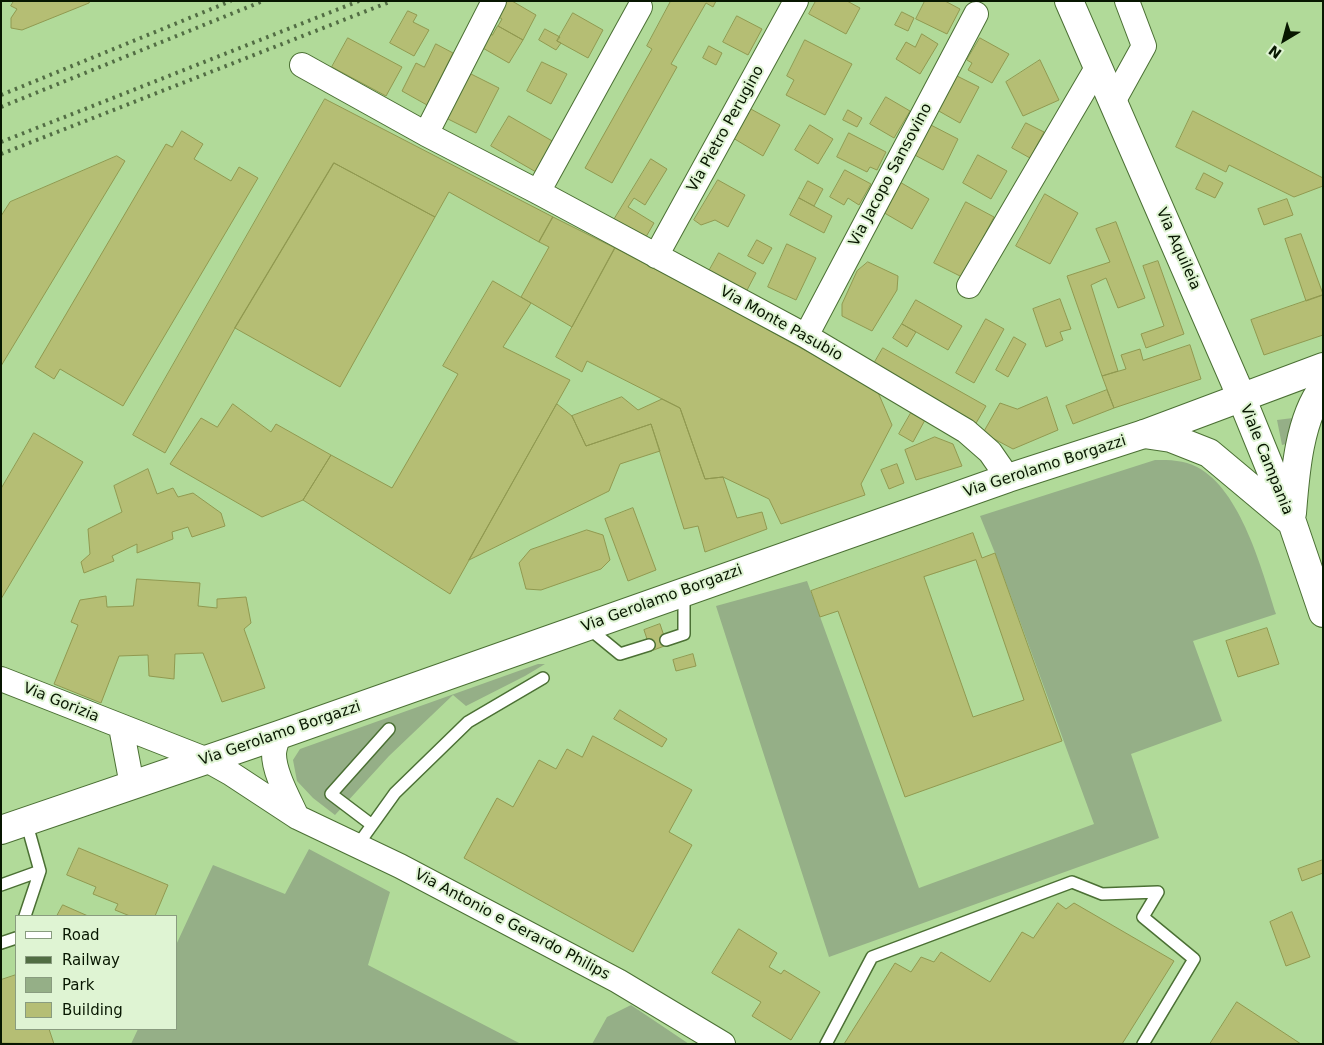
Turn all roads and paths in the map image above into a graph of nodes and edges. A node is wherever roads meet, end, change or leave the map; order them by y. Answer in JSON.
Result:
{"nodes":[{"id":1,"x":494,"y":1,"type":"edge"},
{"id":2,"x":796,"y":1,"type":"edge"},
{"id":3,"x":1069,"y":1,"type":"edge"},
{"id":4,"x":1127,"y":1,"type":"edge"},
{"id":5,"x":640,"y":7,"type":"dead end"},
{"id":6,"x":976,"y":14,"type":"dead end"},
{"id":7,"x":302,"y":65,"type":"dead end"},
{"id":8,"x":1098,"y":66,"type":"junction"},
{"id":9,"x":1113,"y":102,"type":"junction"},
{"id":10,"x":426,"y":134,"type":"junction"},
{"id":11,"x":538,"y":192,"type":"junction"},
{"id":12,"x":656,"y":256,"type":"junction"},
{"id":13,"x":969,"y":286,"type":"dead end"},
{"id":14,"x":806,"y":336,"type":"junction"},
{"id":15,"x":1323,"y":367,"type":"edge"},
{"id":16,"x":1323,"y":388,"type":"edge"},
{"id":17,"x":1241,"y":397,"type":"junction"},
{"id":18,"x":1144,"y":434,"type":"junction"},
{"id":19,"x":1008,"y":478,"type":"junction"},
{"id":20,"x":1292,"y":522,"type":"junction"},
{"id":21,"x":684,"y":591,"type":"junction"},
{"id":22,"x":1323,"y":613,"type":"edge"},
{"id":23,"x":586,"y":626,"type":"junction"},
{"id":24,"x":666,"y":640,"type":"dead end"},
{"id":25,"x":649,"y":645,"type":"dead end"},
{"id":26,"x":543,"y":678,"type":"dead end"},
{"id":27,"x":1,"y":679,"type":"edge"},
{"id":28,"x":121,"y":727,"type":"junction"},
{"id":29,"x":389,"y":729,"type":"dead end"},
{"id":30,"x":279,"y":735,"type":"junction"},
{"id":31,"x":205,"y":759,"type":"junction"},
{"id":32,"x":132,"y":785,"type":"junction"},
{"id":33,"x":296,"y":816,"type":"junction"},
{"id":34,"x":14,"y":825,"type":"edge"},
{"id":35,"x":372,"y":825,"type":"junction"},
{"id":36,"x":357,"y":846,"type":"junction"},
{"id":37,"x":40,"y":871,"type":"junction"},
{"id":38,"x":1,"y":885,"type":"edge"},
{"id":39,"x":25,"y":915,"type":"edge"},
{"id":40,"x":15,"y":938,"type":"edge"},
{"id":41,"x":1,"y":943,"type":"edge"},
{"id":42,"x":723,"y":1044,"type":"edge"},
{"id":43,"x":826,"y":1044,"type":"edge"},
{"id":44,"x":1143,"y":1044,"type":"edge"}],
"edges":[{"from":1,"to":10,"type":"street"},
{"from":2,"to":12,"type":"street","name":"Via Pietro Perugino"},
{"from":3,"to":8,"type":"main road","name":"Via Aquileia"},
{"from":4,"to":9,"type":"street"},
{"from":5,"to":11,"type":"street"},
{"from":6,"to":14,"type":"street","name":"Via Jacopo Sansovino"},
{"from":7,"to":10,"type":"street","name":"Via Monte Pasubio"},
{"from":8,"to":9,"type":"main road","name":"Via Aquileia"},
{"from":8,"to":13,"type":"street"},
{"from":9,"to":17,"type":"main road","name":"Via Aquileia"},
{"from":10,"to":11,"type":"street","name":"Via Monte Pasubio"},
{"from":11,"to":12,"type":"street","name":"Via Monte Pasubio"},
{"from":12,"to":14,"type":"street","name":"Via Monte Pasubio"},
{"from":14,"to":19,"type":"street","name":"Via Monte Pasubio"},
{"from":15,"to":17,"type":"main road","name":"Via Gerolamo Borgazzi"},
{"from":16,"to":20,"type":"main road","name":"Viale Campania"},
{"from":17,"to":18,"type":"main road","name":"Via Gerolamo Borgazzi"},
{"from":17,"to":20,"type":"main road","name":"Viale Campania"},
{"from":18,"to":19,"type":"main road","name":"Via Gerolamo Borgazzi"},
{"from":18,"to":20,"type":"main road","name":"Viale Campania"},
{"from":19,"to":21,"type":"main road","name":"Via Gerolamo Borgazzi"},
{"from":20,"to":22,"type":"main road","name":"Viale Campania"},
{"from":21,"to":23,"type":"main road","name":"Via Gerolamo Borgazzi"},
{"from":21,"to":24,"type":"lane"},
{"from":23,"to":25,"type":"lane"},
{"from":23,"to":30,"type":"main road","name":"Via Gerolamo Borgazzi"},
{"from":26,"to":35,"type":"lane"},
{"from":27,"to":28,"type":"street","name":"Via Gorizia"},
{"from":28,"to":31,"type":"street","name":"Via Gorizia"},
{"from":28,"to":32,"type":"street"},
{"from":29,"to":35,"type":"lane"},
{"from":30,"to":31,"type":"main road","name":"Via Gerolamo Borgazzi"},
{"from":30,"to":33,"type":"street"},
{"from":31,"to":32,"type":"main road","name":"Via Gerolamo Borgazzi"},
{"from":31,"to":33,"type":"street","name":"Via Antonio e Gerardo Philips"},
{"from":32,"to":34,"type":"main road","name":"Via Gerolamo Borgazzi"},
{"from":33,"to":36,"type":"street","name":"Via Antonio e Gerardo Philips"},
{"from":34,"to":37,"type":"lane"},
{"from":35,"to":36,"type":"lane"},
{"from":36,"to":42,"type":"street","name":"Via Antonio e Gerardo Philips"},
{"from":37,"to":38,"type":"lane"},
{"from":37,"to":39,"type":"lane"},
{"from":40,"to":41,"type":"lane"},
{"from":43,"to":44,"type":"lane"}]}
